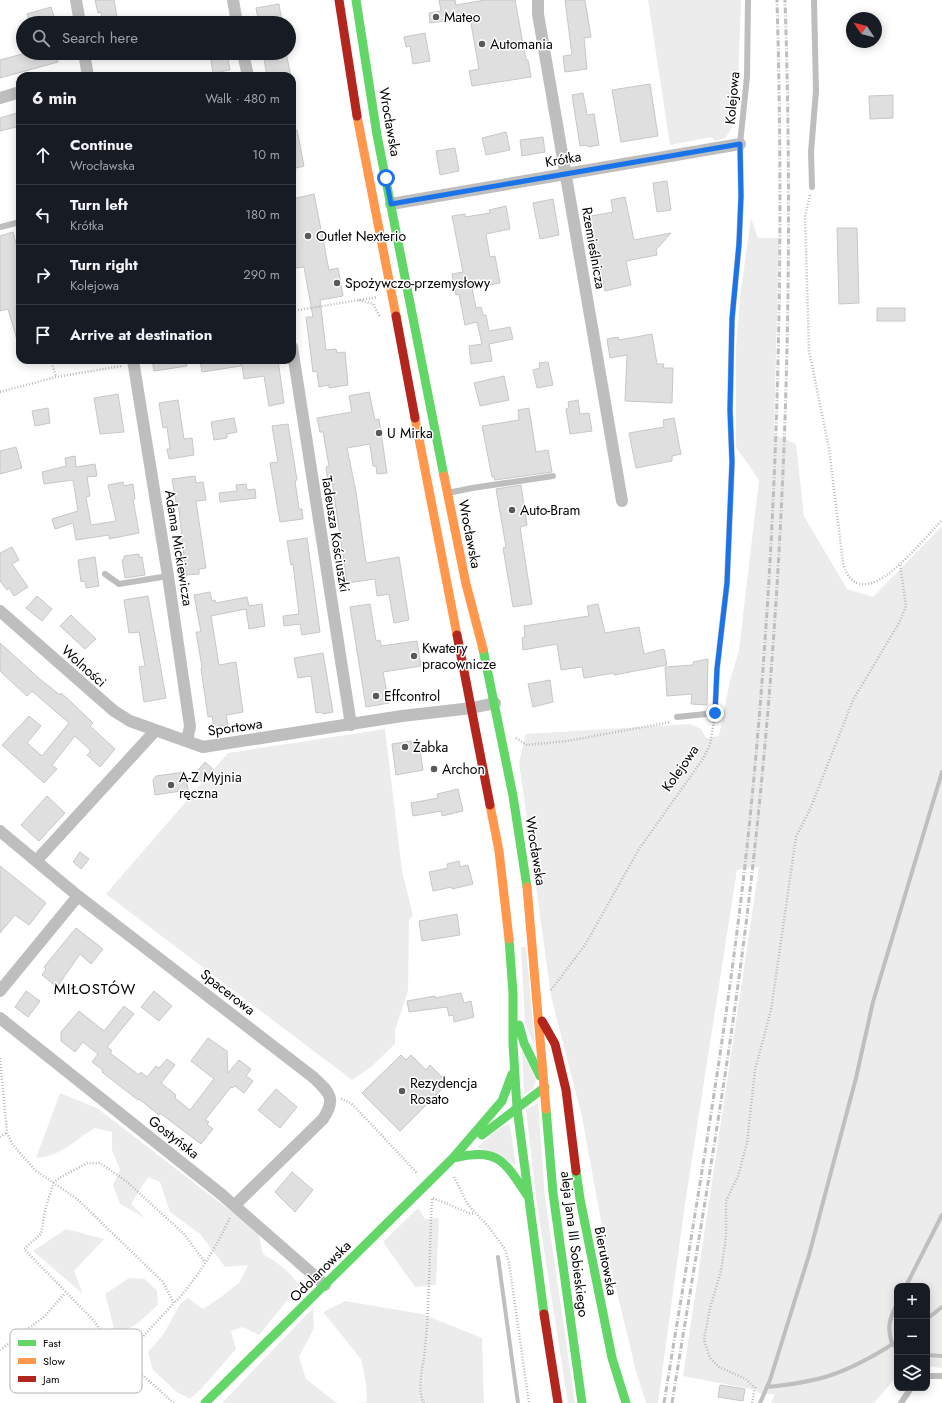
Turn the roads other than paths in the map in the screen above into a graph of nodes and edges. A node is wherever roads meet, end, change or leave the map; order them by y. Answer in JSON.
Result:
{"nodes":[{"id":1,"x":76,"y":0,"type":"edge"},
{"id":2,"x":233,"y":0,"type":"edge"},
{"id":3,"x":339,"y":0,"type":"edge"},
{"id":4,"x":356,"y":0,"type":"edge"},
{"id":5,"x":538,"y":0,"type":"edge"},
{"id":6,"x":748,"y":0,"type":"edge"},
{"id":7,"x":814,"y":0,"type":"edge"},
{"id":8,"x":79,"y":16,"type":"edge"},
{"id":9,"x":236,"y":16,"type":"edge"},
{"id":10,"x":84,"y":60,"type":"edge"},
{"id":11,"x":245,"y":60,"type":"edge"},
{"id":12,"x":84,"y":72,"type":"edge"},
{"id":13,"x":247,"y":72,"type":"edge"},
{"id":14,"x":16,"y":93,"type":"edge"},
{"id":15,"x":0,"y":98,"type":"edge"},
{"id":16,"x":740,"y":144,"type":"junction"},
{"id":17,"x":566,"y":174,"type":"junction"},
{"id":18,"x":812,"y":187,"type":"road end"},
{"id":19,"x":391,"y":204,"type":"junction"},
{"id":20,"x":16,"y":223,"type":"edge"},
{"id":21,"x":0,"y":227,"type":"edge"},
{"id":22,"x":133,"y":364,"type":"edge"},
{"id":23,"x":295,"y":364,"type":"edge"},
{"id":24,"x":553,"y":476,"type":"dead end"},
{"id":25,"x":448,"y":494,"type":"junction"},
{"id":26,"x":622,"y":501,"type":"dead end"},
{"id":27,"x":105,"y":574,"type":"dead end"},
{"id":28,"x":168,"y":576,"type":"junction"},
{"id":29,"x":0,"y":611,"type":"edge"},
{"id":30,"x":495,"y":703,"type":"junction"},
{"id":31,"x":472,"y":708,"type":"junction"},
{"id":32,"x":677,"y":717,"type":"road end"},
{"id":33,"x":351,"y":725,"type":"junction"},
{"id":34,"x":156,"y":731,"type":"junction"},
{"id":35,"x":187,"y":741,"type":"junction"},
{"id":36,"x":0,"y":832,"type":"edge"},
{"id":37,"x":36,"y":861,"type":"junction"},
{"id":38,"x":78,"y":896,"type":"junction"},
{"id":39,"x":0,"y":991,"type":"edge"},
{"id":40,"x":514,"y":1007,"type":"junction"},
{"id":41,"x":540,"y":1017,"type":"junction"},
{"id":42,"x":0,"y":1018,"type":"edge"},
{"id":43,"x":515,"y":1066,"type":"junction"},
{"id":44,"x":542,"y":1075,"type":"junction"},
{"id":45,"x":545,"y":1087,"type":"junction"},
{"id":46,"x":517,"y":1108,"type":"junction"},
{"id":47,"x":570,"y":1122,"type":"junction"},
{"id":48,"x":453,"y":1158,"type":"junction"},
{"id":49,"x":528,"y":1197,"type":"junction"},
{"id":50,"x":235,"y":1205,"type":"junction"},
{"id":51,"x":325,"y":1285,"type":"junction"},
{"id":52,"x":930,"y":1376,"type":"edge"},
{"id":53,"x":942,"y":1376,"type":"edge"},
{"id":54,"x":909,"y":1391,"type":"edge"},
{"id":55,"x":205,"y":1403,"type":"edge"},
{"id":56,"x":558,"y":1403,"type":"edge"},
{"id":57,"x":582,"y":1403,"type":"edge"},
{"id":58,"x":626,"y":1403,"type":"edge"},
{"id":59,"x":901,"y":1403,"type":"edge"}],
"edges":[{"from":1,"to":8,"type":"street"},
{"from":2,"to":9,"type":"street"},
{"from":3,"to":31,"type":"main road"},
{"from":4,"to":19,"type":"main road","name":"Wrocławska"},
{"from":5,"to":17,"type":"street","name":"Rzemieślnicza"},
{"from":6,"to":16,"type":"lane","name":"Kolejowa"},
{"from":7,"to":18,"type":"lane"},
{"from":10,"to":12,"type":"street"},
{"from":11,"to":13,"type":"street"},
{"from":14,"to":15,"type":"street"},
{"from":16,"to":17,"type":"street","name":"Krótka"},
{"from":16,"to":32,"type":"lane","name":"Kolejowa"},
{"from":17,"to":19,"type":"street","name":"Krótka"},
{"from":17,"to":26,"type":"street","name":"Rzemieślnicza"},
{"from":19,"to":25,"type":"main road","name":"Wrocławska"},
{"from":20,"to":21,"type":"lane"},
{"from":22,"to":28,"type":"street","name":"Adama Mickiewicza"},
{"from":23,"to":33,"type":"street","name":"Tadeusza Kościuszki"},
{"from":24,"to":25,"type":"lane"},
{"from":25,"to":30,"type":"main road","name":"Wrocławska"},
{"from":27,"to":28,"type":"lane"},
{"from":28,"to":35,"type":"street","name":"Adama Mickiewicza"},
{"from":29,"to":34,"type":"street","name":"Wolności"},
{"from":30,"to":31,"type":"street","name":"Sportowa"},
{"from":30,"to":41,"type":"main road","name":"Wrocławska"},
{"from":31,"to":33,"type":"street","name":"Sportowa"},
{"from":31,"to":40,"type":"main road"},
{"from":33,"to":35,"type":"street","name":"Sportowa"},
{"from":34,"to":35,"type":"street","name":"Sportowa"},
{"from":34,"to":37,"type":"street"},
{"from":36,"to":37,"type":"street","name":"Spacerowa"},
{"from":37,"to":38,"type":"street","name":"Spacerowa"},
{"from":38,"to":39,"type":"street"},
{"from":38,"to":50,"type":"street","name":"Spacerowa"},
{"from":40,"to":43,"type":"main road"},
{"from":40,"to":44,"type":"main road"},
{"from":41,"to":44,"type":"main road","name":"Wrocławska"},
{"from":41,"to":47,"type":"main road","name":"Bierutowska"},
{"from":42,"to":50,"type":"street","name":"Gostyńska"},
{"from":43,"to":46,"type":"main road"},
{"from":43,"to":48,"type":"main road","name":"Odolanowska"},
{"from":44,"to":45,"type":"main road","name":"aleja Jana III Sobieskiego"},
{"from":45,"to":46,"type":"main road","name":"Odolanowska"},
{"from":45,"to":47,"type":"main road","name":"Bierutowska"},
{"from":45,"to":57,"type":"main road","name":"aleja Jana III Sobieskiego"},
{"from":46,"to":48,"type":"main road","name":"Odolanowska"},
{"from":46,"to":49,"type":"main road"},
{"from":47,"to":58,"type":"main road","name":"Bierutowska"},
{"from":48,"to":49,"type":"main road"},
{"from":48,"to":51,"type":"main road","name":"Odolanowska"},
{"from":49,"to":56,"type":"main road"},
{"from":50,"to":51,"type":"street","name":"Gostyńska"},
{"from":51,"to":55,"type":"main road","name":"Odolanowska"},
{"from":52,"to":53,"type":"lane"},
{"from":54,"to":59,"type":"lane"}]}
